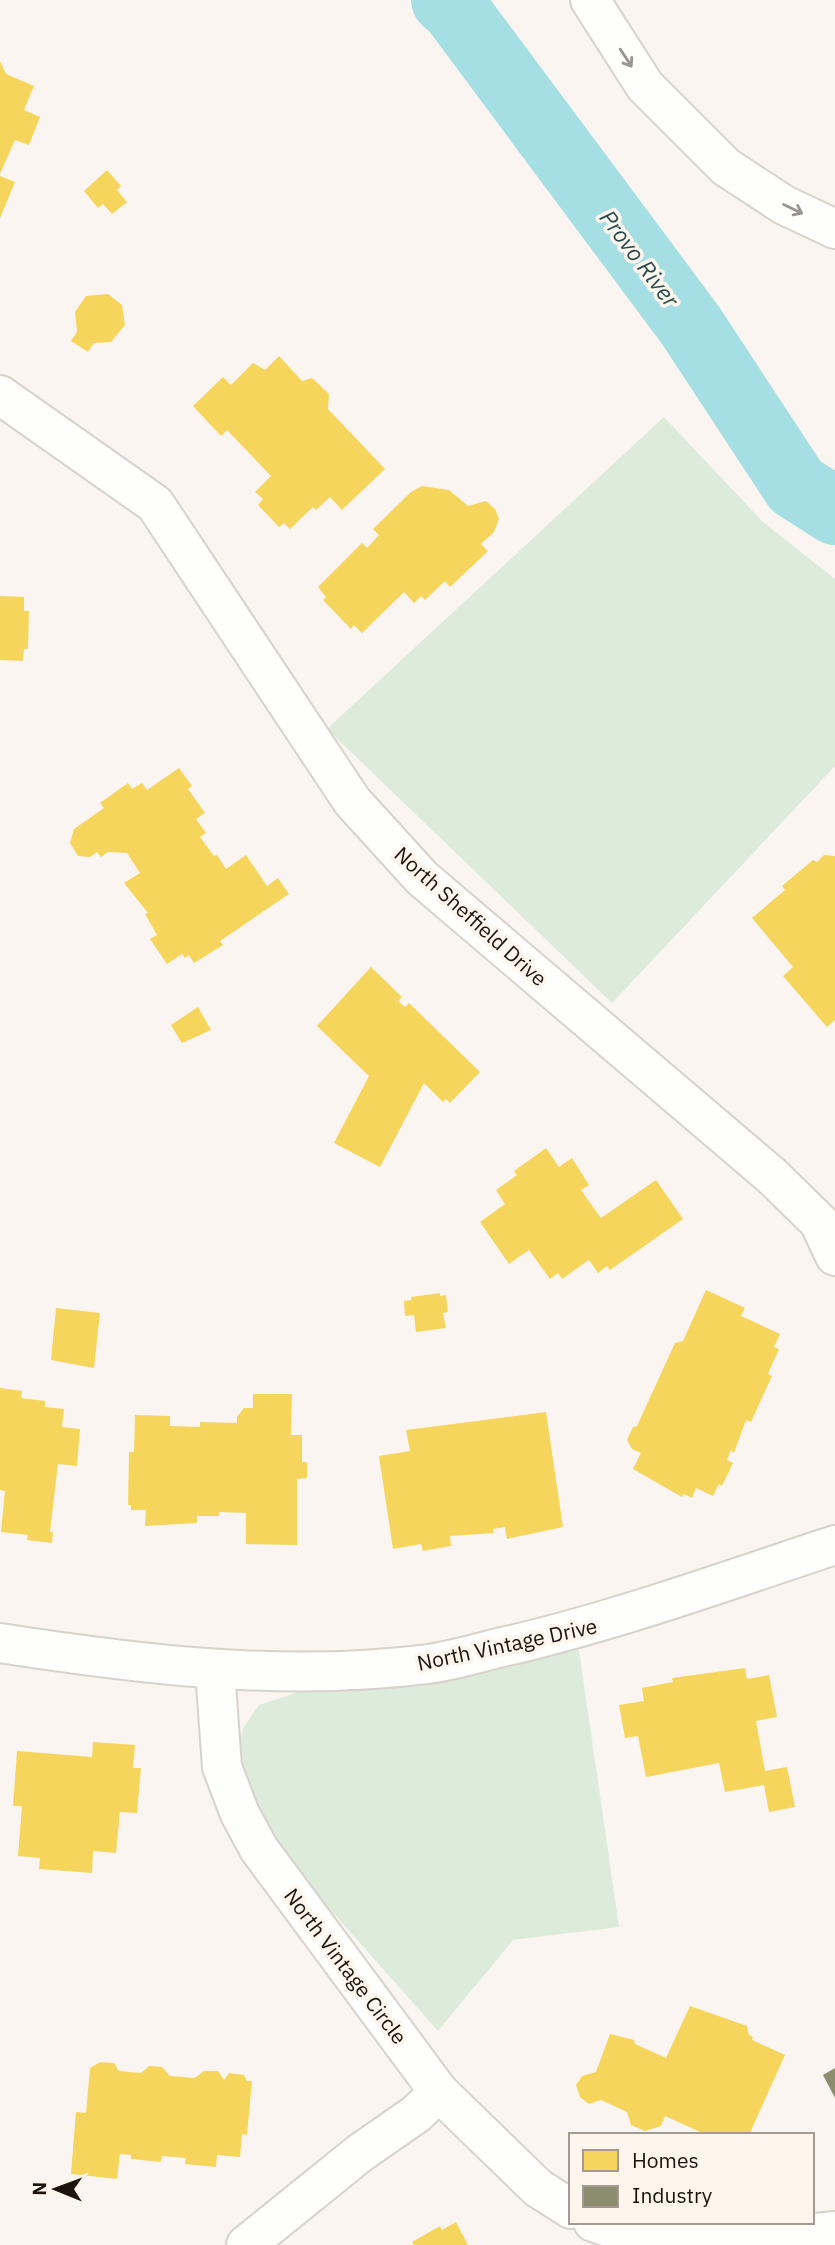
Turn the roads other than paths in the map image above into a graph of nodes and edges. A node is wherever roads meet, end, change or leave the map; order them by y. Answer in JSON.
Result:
{"nodes":[{"id":1,"x":590,"y":0,"type":"edge"},
{"id":2,"x":835,"y":229,"type":"edge"},
{"id":3,"x":0,"y":395,"type":"edge"},
{"id":4,"x":835,"y":1256,"type":"edge"},
{"id":5,"x":835,"y":1545,"type":"edge"},
{"id":6,"x":0,"y":1643,"type":"edge"},
{"id":7,"x":215,"y":1670,"type":"junction"},
{"id":8,"x":439,"y":2092,"type":"junction"},
{"id":9,"x":569,"y":2208,"type":"edge"},
{"id":10,"x":599,"y":2224,"type":"edge"},
{"id":11,"x":835,"y":2231,"type":"edge"},
{"id":12,"x":246,"y":2245,"type":"edge"}],
"edges":[{"from":1,"to":2,"type":"street","one_way":true},
{"from":3,"to":4,"type":"street","name":"North Sheffield Drive"},
{"from":5,"to":7,"type":"street","name":"North Vintage Drive"},
{"from":6,"to":7,"type":"street","name":"North Vintage Drive"},
{"from":7,"to":8,"type":"street","name":"North Vintage Circle"},
{"from":8,"to":9,"type":"street","name":"North Vintage Circle"},
{"from":8,"to":12,"type":"street"},
{"from":10,"to":11,"type":"street"}]}
